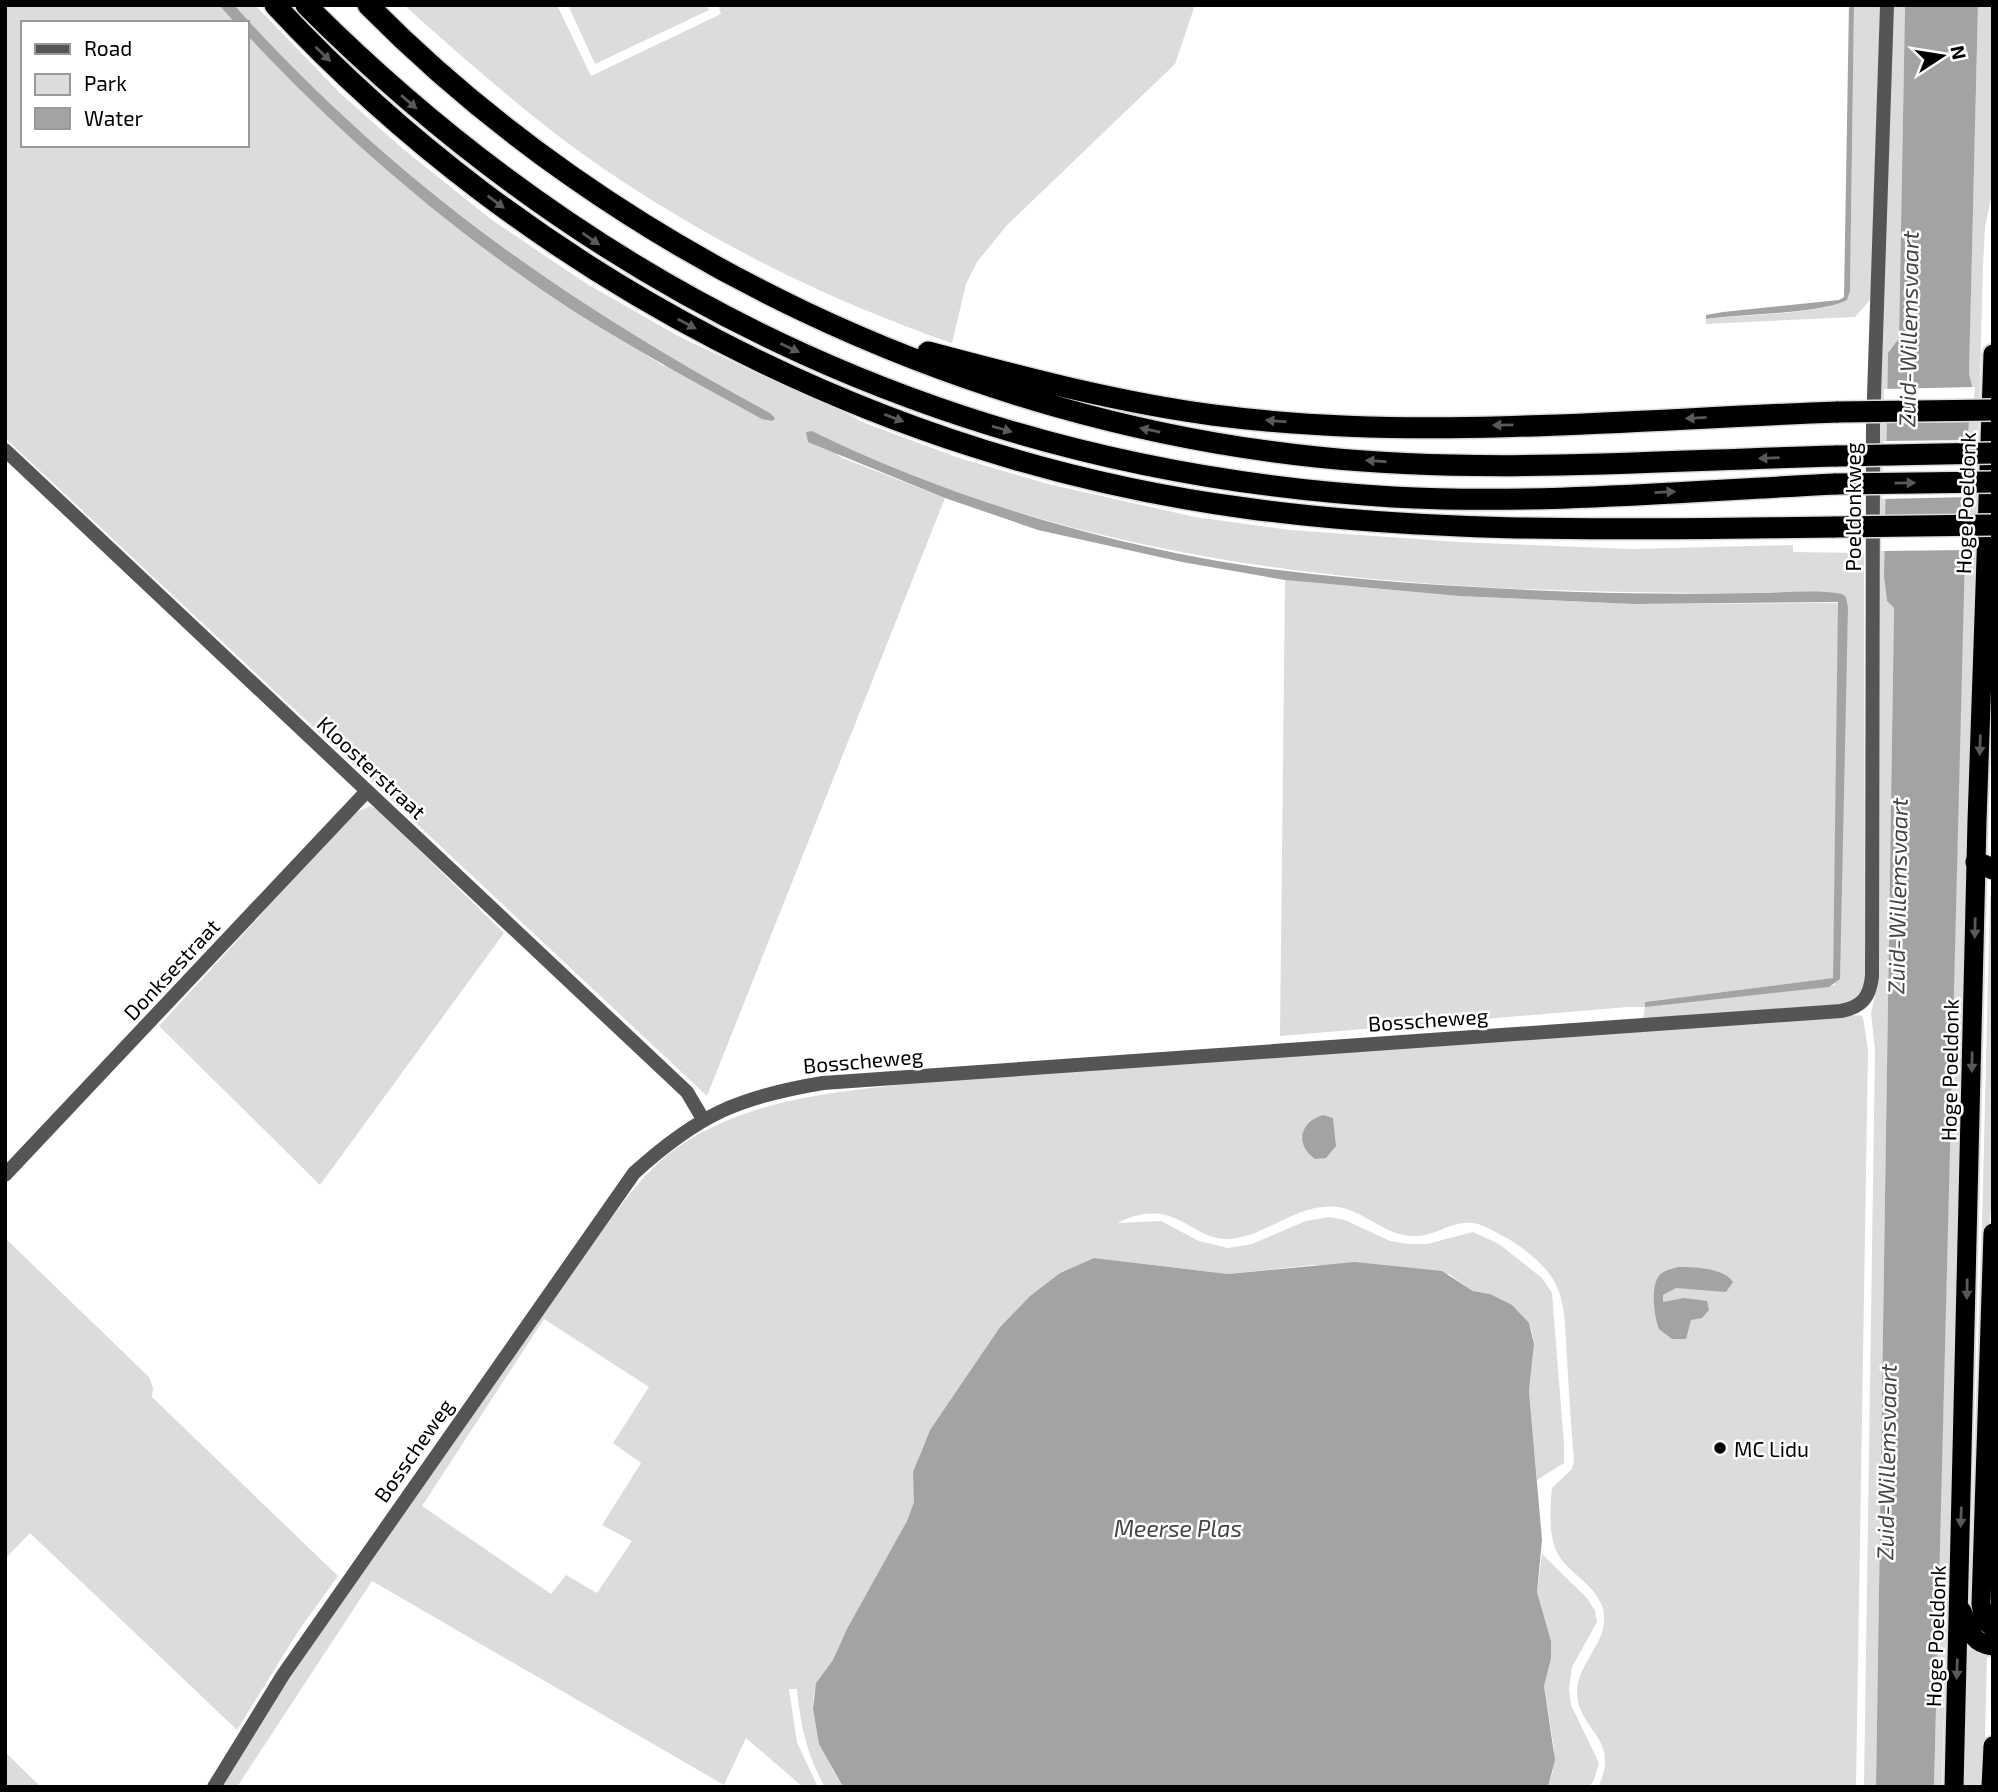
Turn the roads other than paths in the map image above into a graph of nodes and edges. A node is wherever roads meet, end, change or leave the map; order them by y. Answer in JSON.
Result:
{"nodes":[{"id":1,"x":275,"y":5,"type":"edge"},
{"id":2,"x":306,"y":5,"type":"edge"},
{"id":3,"x":368,"y":5,"type":"edge"},
{"id":4,"x":1887,"y":5,"type":"edge"},
{"id":5,"x":855,"y":334,"type":"junction"},
{"id":6,"x":1993,"y":354,"type":"edge"},
{"id":7,"x":1993,"y":410,"type":"edge"},
{"id":8,"x":5,"y":450,"type":"edge"},
{"id":9,"x":1993,"y":453,"type":"edge"},
{"id":10,"x":1993,"y":482,"type":"edge"},
{"id":11,"x":1993,"y":525,"type":"edge"},
{"id":12,"x":367,"y":791,"type":"junction"},
{"id":13,"x":1987,"y":863,"type":"edge"},
{"id":14,"x":1860,"y":1005,"type":"joint"},
{"id":15,"x":703,"y":1119,"type":"junction"},
{"id":16,"x":5,"y":1175,"type":"edge"},
{"id":17,"x":1993,"y":1233,"type":"edge"},
{"id":18,"x":1959,"y":1600,"type":"junction"},
{"id":19,"x":1993,"y":1628,"type":"edge"},
{"id":20,"x":1993,"y":1646,"type":"edge"},
{"id":21,"x":1993,"y":1746,"type":"edge"},
{"id":22,"x":214,"y":1787,"type":"edge"},
{"id":23,"x":1954,"y":1787,"type":"edge"},
{"id":24,"x":1991,"y":1787,"type":"edge"}],
"edges":[{"from":1,"to":11,"type":"highway","one_way":true,"bridge":true},
{"from":2,"to":10,"type":"highway","one_way":true,"bridge":true},
{"from":3,"to":5,"type":"highway"},
{"from":4,"to":14,"type":"street","name":"Poeldonkweg"},
{"from":7,"to":5,"type":"highway","one_way":true,"bridge":true},
{"from":9,"to":5,"type":"highway","one_way":true,"bridge":true},
{"from":6,"to":13,"type":"highway","name":"Hoge Poeldonk","one_way":true},
{"from":8,"to":12,"type":"street","name":"Kloosterstraat"},
{"from":12,"to":15,"type":"street","name":"Kloosterstraat"},
{"from":12,"to":16,"type":"street","name":"Donksestraat"},
{"from":13,"to":18,"type":"highway","name":"Hoge Poeldonk","one_way":true},
{"from":14,"to":15,"type":"street","name":"Bosscheweg"},
{"from":15,"to":22,"type":"street","name":"Bosscheweg"},
{"from":17,"to":19,"type":"highway"},
{"from":18,"to":20,"type":"highway"},
{"from":18,"to":23,"type":"highway","name":"Hoge Poeldonk","one_way":true},
{"from":21,"to":24,"type":"highway"}]}
